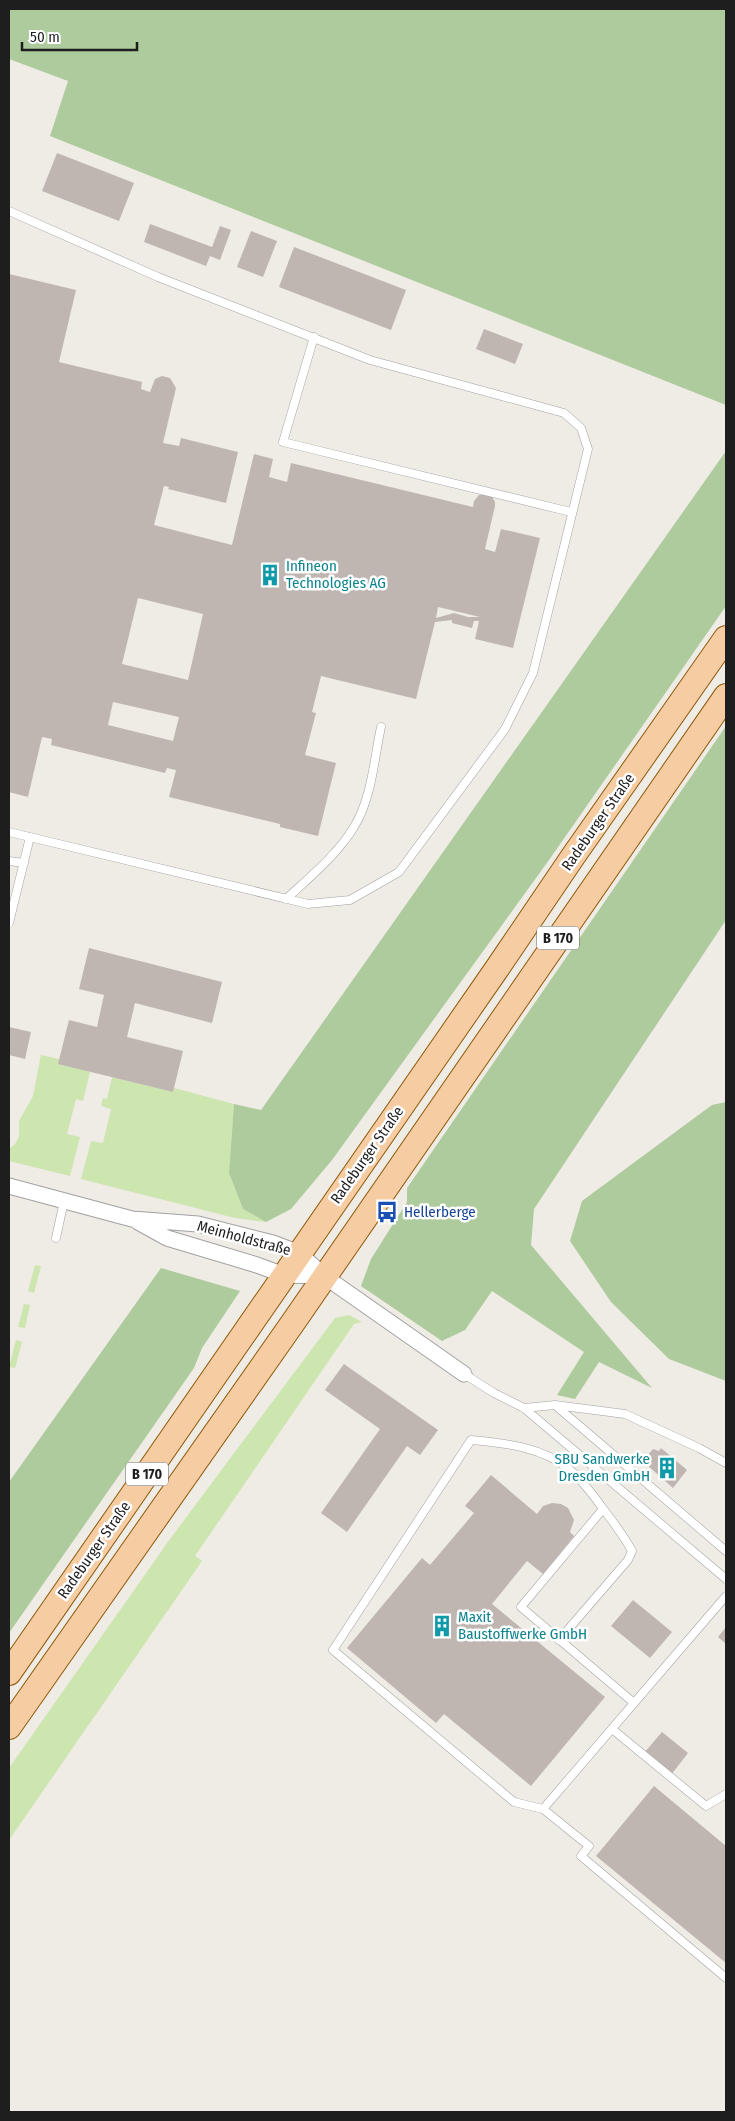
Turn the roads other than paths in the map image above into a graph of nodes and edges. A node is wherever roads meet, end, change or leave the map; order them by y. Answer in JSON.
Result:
{"nodes":[{"id":1,"x":9,"y":211,"type":"edge"},
{"id":2,"x":314,"y":337,"type":"junction"},
{"id":3,"x":571,"y":512,"type":"junction"},
{"id":4,"x":726,"y":638,"type":"edge"},
{"id":5,"x":726,"y":696,"type":"edge"},
{"id":6,"x":381,"y":726,"type":"dead end"},
{"id":7,"x":9,"y":832,"type":"edge"},
{"id":8,"x":30,"y":837,"type":"junction"},
{"id":9,"x":9,"y":861,"type":"edge"},
{"id":10,"x":24,"y":863,"type":"junction"},
{"id":11,"x":286,"y":899,"type":"junction"},
{"id":12,"x":9,"y":923,"type":"edge"},
{"id":13,"x":9,"y":1186,"type":"edge"},
{"id":14,"x":64,"y":1201,"type":"junction"},
{"id":15,"x":132,"y":1220,"type":"junction"},
{"id":16,"x":56,"y":1238,"type":"dead end"},
{"id":17,"x":299,"y":1253,"type":"junction"},
{"id":18,"x":284,"y":1275,"type":"junction"},
{"id":19,"x":324,"y":1276,"type":"junction"},
{"id":20,"x":464,"y":1374,"type":"joint"},
{"id":21,"x":555,"y":1405,"type":"junction"},
{"id":22,"x":524,"y":1408,"type":"junction"},
{"id":23,"x":726,"y":1463,"type":"edge"},
{"id":24,"x":603,"y":1509,"type":"junction"},
{"id":25,"x":726,"y":1551,"type":"edge"},
{"id":26,"x":726,"y":1579,"type":"edge"},
{"id":27,"x":726,"y":1596,"type":"edge"},
{"id":28,"x":559,"y":1640,"type":"junction"},
{"id":29,"x":9,"y":1673,"type":"edge"},
{"id":30,"x":634,"y":1703,"type":"junction"},
{"id":31,"x":9,"y":1727,"type":"edge"},
{"id":32,"x":612,"y":1728,"type":"junction"},
{"id":33,"x":726,"y":1794,"type":"edge"},
{"id":34,"x":543,"y":1809,"type":"junction"},
{"id":35,"x":726,"y":1978,"type":"edge"}],
"edges":[{"from":1,"to":2,"type":"lane"},
{"from":2,"to":3,"type":"lane"},
{"from":2,"to":3,"type":"lane"},
{"from":3,"to":11,"type":"lane"},
{"from":4,"to":17,"type":"main road","name":"Radeburger Straße","number":"B 170"},
{"from":5,"to":19,"type":"main road","number":"B 170"},
{"from":6,"to":11,"type":"lane"},
{"from":7,"to":8,"type":"lane"},
{"from":8,"to":10,"type":"lane"},
{"from":8,"to":11,"type":"lane"},
{"from":9,"to":10,"type":"lane"},
{"from":10,"to":12,"type":"lane"},
{"from":13,"to":14,"type":"street","name":"Meinholdstraße"},
{"from":14,"to":15,"type":"street","name":"Meinholdstraße"},
{"from":14,"to":16,"type":"lane"},
{"from":15,"to":17,"type":"street","name":"Meinholdstraße"},
{"from":15,"to":18,"type":"street","name":"Meinholdstraße"},
{"from":17,"to":18,"type":"main road","name":"Radeburger Straße","number":"B 170"},
{"from":17,"to":19,"type":"street","name":"Meinholdstraße"},
{"from":18,"to":19,"type":"street","name":"Meinholdstraße"},
{"from":18,"to":29,"type":"main road","name":"Radeburger Straße","number":"B 170"},
{"from":19,"to":20,"type":"street"},
{"from":19,"to":31,"type":"main road","number":"B 170"},
{"from":20,"to":22,"type":"lane"},
{"from":21,"to":22,"type":"lane"},
{"from":21,"to":23,"type":"lane"},
{"from":21,"to":25,"type":"lane"},
{"from":22,"to":26,"type":"lane"},
{"from":24,"to":28,"type":"lane"},
{"from":24,"to":28,"type":"lane"},
{"from":24,"to":34,"type":"lane"},
{"from":27,"to":30,"type":"lane"},
{"from":28,"to":30,"type":"lane"},
{"from":30,"to":32,"type":"lane"},
{"from":32,"to":33,"type":"lane"},
{"from":32,"to":34,"type":"lane"},
{"from":34,"to":35,"type":"lane"}]}
